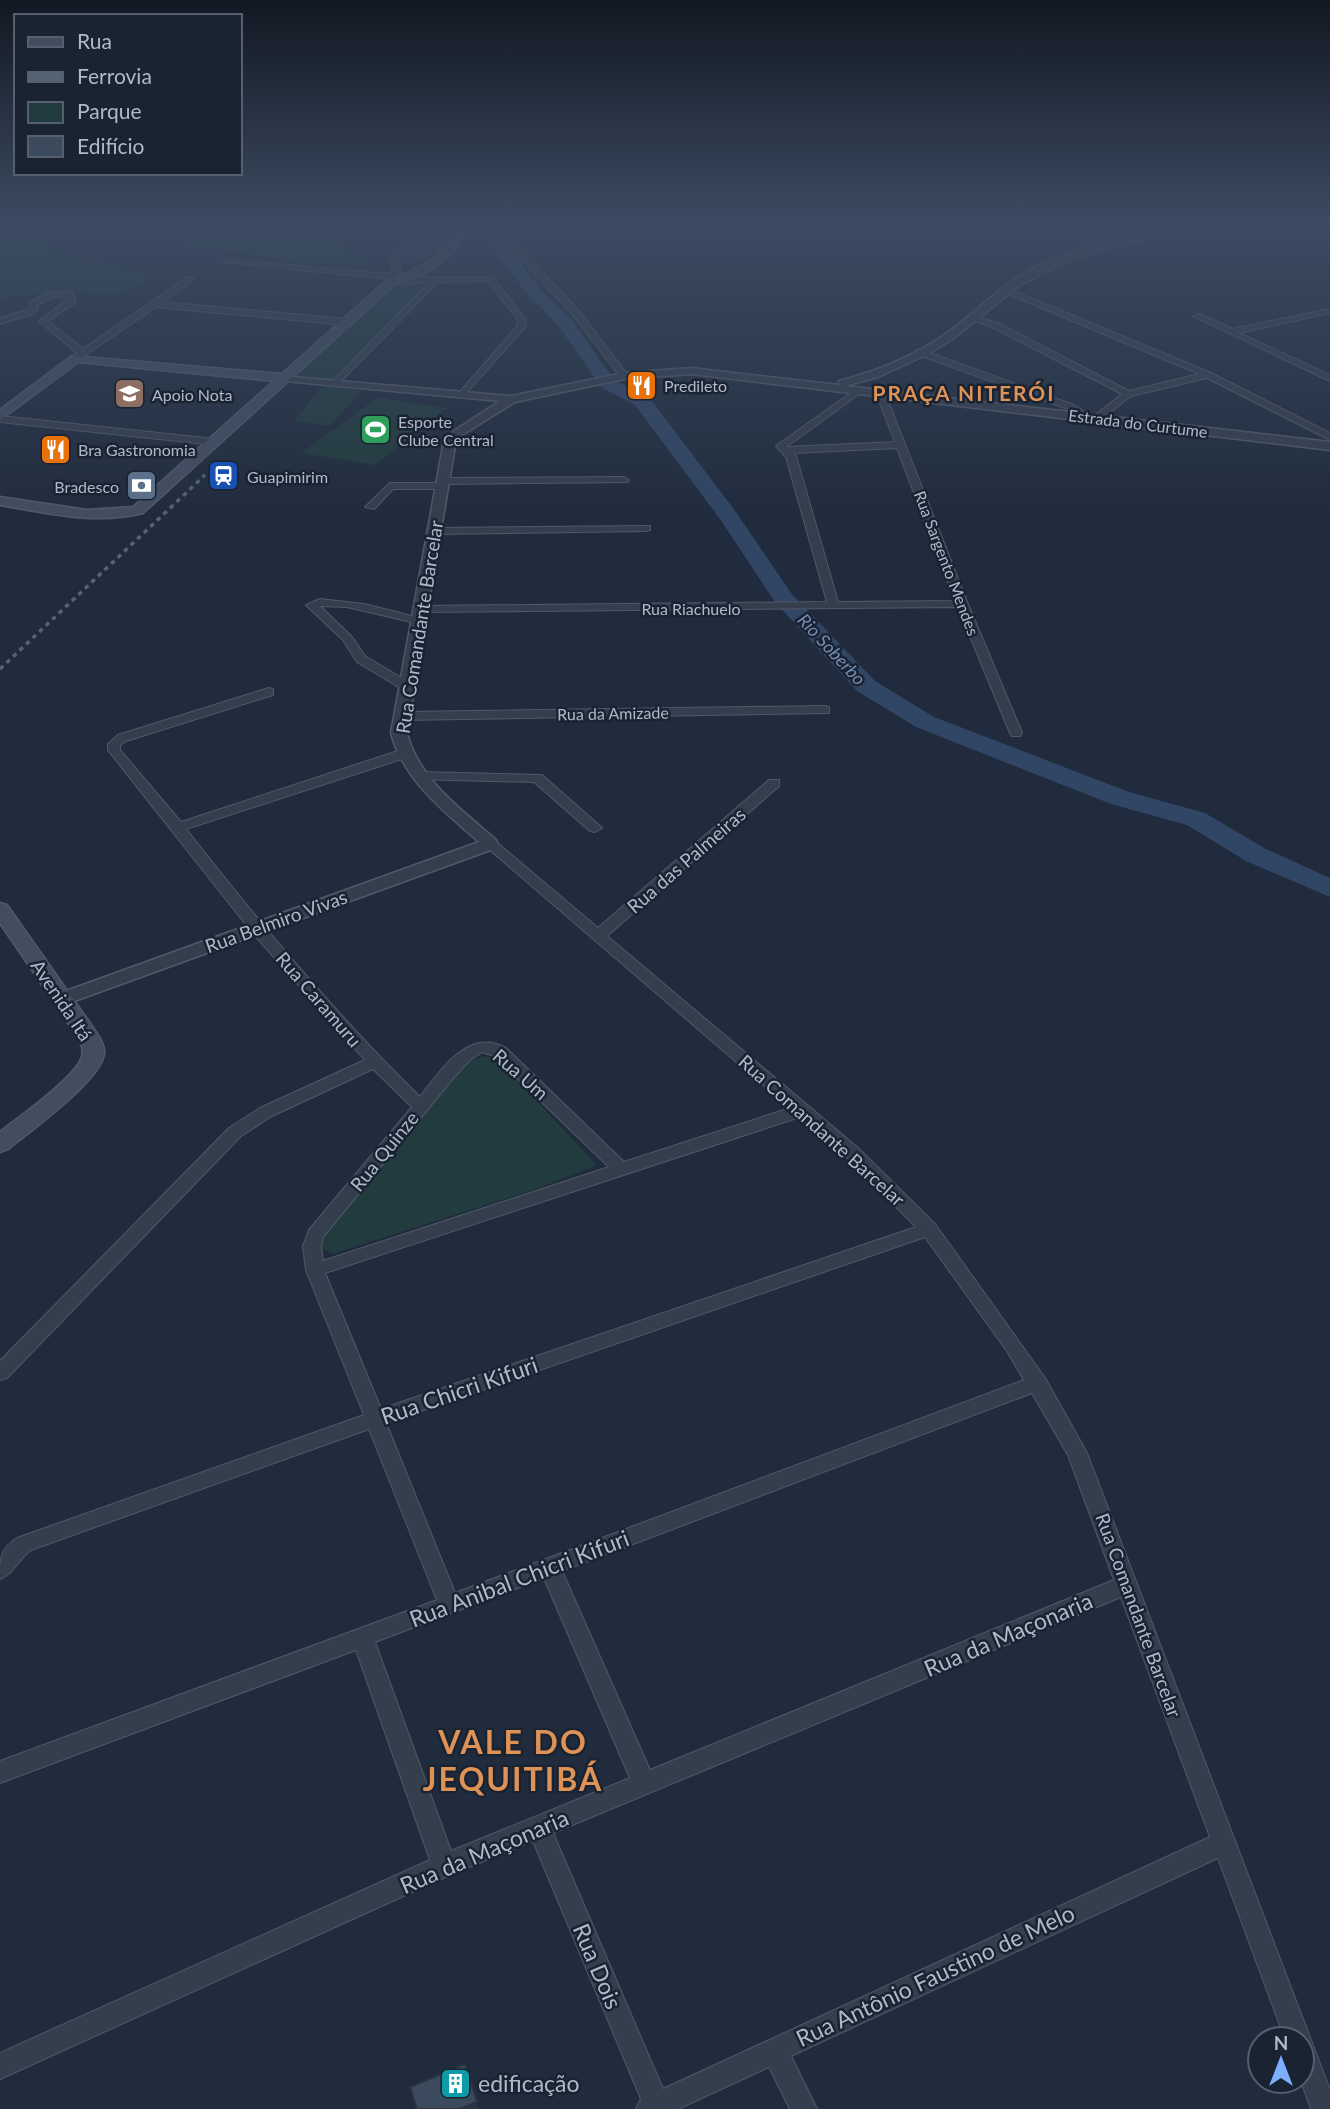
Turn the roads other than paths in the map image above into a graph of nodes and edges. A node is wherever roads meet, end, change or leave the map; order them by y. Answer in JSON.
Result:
{"nodes":[{"id":1,"x":48,"y":317,"type":"edge"},
{"id":2,"x":135,"y":317,"type":"edge"},
{"id":3,"x":297,"y":317,"type":"edge"},
{"id":4,"x":351,"y":317,"type":"edge"},
{"id":5,"x":400,"y":317,"type":"edge"},
{"id":6,"x":520,"y":317,"type":"edge"},
{"id":7,"x":579,"y":317,"type":"edge"},
{"id":8,"x":972,"y":317,"type":"edge"},
{"id":9,"x":973,"y":317,"type":"edge"},
{"id":10,"x":1072,"y":317,"type":"edge"},
{"id":11,"x":1200,"y":317,"type":"edge"},
{"id":12,"x":1301,"y":317,"type":"edge"},
{"id":13,"x":346,"y":322,"type":"junction"},
{"id":14,"x":1230,"y":332,"type":"junction"},
{"id":15,"x":919,"y":352,"type":"junction"},
{"id":16,"x":79,"y":356,"type":"junction"},
{"id":17,"x":1208,"y":375,"type":"junction"},
{"id":18,"x":618,"y":377,"type":"junction"},
{"id":19,"x":285,"y":378,"type":"junction"},
{"id":20,"x":1330,"y":379,"type":"edge"},
{"id":21,"x":336,"y":383,"type":"junction"},
{"id":22,"x":841,"y":386,"type":"junction"},
{"id":23,"x":859,"y":390,"type":"junction"},
{"id":24,"x":881,"y":393,"type":"junction"},
{"id":25,"x":1128,"y":394,"type":"junction"},
{"id":26,"x":462,"y":395,"type":"junction"},
{"id":27,"x":511,"y":398,"type":"junction"},
{"id":28,"x":1093,"y":417,"type":"junction"},
{"id":29,"x":0,"y":418,"type":"edge"},
{"id":30,"x":1330,"y":437,"type":"edge"},
{"id":31,"x":215,"y":442,"type":"junction"},
{"id":32,"x":902,"y":445,"type":"junction"},
{"id":33,"x":1330,"y":446,"type":"edge"},
{"id":34,"x":782,"y":450,"type":"junction"},
{"id":35,"x":624,"y":480,"type":"dead end"},
{"id":36,"x":444,"y":483,"type":"junction"},
{"id":37,"x":0,"y":501,"type":"edge"},
{"id":38,"x":370,"y":507,"type":"dead end"},
{"id":39,"x":646,"y":528,"type":"dead end"},
{"id":40,"x":434,"y":531,"type":"junction"},
{"id":41,"x":962,"y":604,"type":"junction"},
{"id":42,"x":834,"y":607,"type":"junction"},
{"id":43,"x":420,"y":615,"type":"junction"},
{"id":44,"x":406,"y":686,"type":"junction"},
{"id":45,"x":270,"y":692,"type":"dead end"},
{"id":46,"x":824,"y":710,"type":"dead end"},
{"id":47,"x":402,"y":716,"type":"junction"},
{"id":48,"x":1016,"y":733,"type":"dead end"},
{"id":49,"x":403,"y":754,"type":"junction"},
{"id":50,"x":420,"y":776,"type":"junction"},
{"id":51,"x":774,"y":783,"type":"dead end"},
{"id":52,"x":178,"y":827,"type":"junction"},
{"id":53,"x":595,"y":828,"type":"dead end"},
{"id":54,"x":490,"y":844,"type":"junction"},
{"id":55,"x":1,"y":913,"type":"edge"},
{"id":56,"x":256,"y":928,"type":"junction"},
{"id":57,"x":597,"y":936,"type":"junction"},
{"id":58,"x":62,"y":999,"type":"junction"},
{"id":59,"x":375,"y":1062,"type":"junction"},
{"id":60,"x":421,"y":1107,"type":"junction"},
{"id":61,"x":802,"y":1110,"type":"junction"},
{"id":62,"x":0,"y":1144,"type":"edge"},
{"id":63,"x":620,"y":1168,"type":"junction"},
{"id":64,"x":929,"y":1229,"type":"junction"},
{"id":65,"x":315,"y":1270,"type":"junction"},
{"id":66,"x":0,"y":1373,"type":"edge"},
{"id":67,"x":1038,"y":1383,"type":"junction"},
{"id":68,"x":375,"y":1419,"type":"junction"},
{"id":69,"x":549,"y":1565,"type":"junction"},
{"id":70,"x":0,"y":1570,"type":"edge"},
{"id":71,"x":1128,"y":1584,"type":"junction"},
{"id":72,"x":449,"y":1604,"type":"junction"},
{"id":73,"x":363,"y":1639,"type":"junction"},
{"id":74,"x":0,"y":1772,"type":"edge"},
{"id":75,"x":645,"y":1784,"type":"junction"},
{"id":76,"x":539,"y":1828,"type":"junction"},
{"id":77,"x":1223,"y":1843,"type":"junction"},
{"id":78,"x":444,"y":1866,"type":"junction"},
{"id":79,"x":1293,"y":2025,"type":"edge"},
{"id":80,"x":774,"y":2049,"type":"junction"},
{"id":81,"x":0,"y":2066,"type":"edge"},
{"id":82,"x":1316,"y":2088,"type":"edge"},
{"id":83,"x":653,"y":2107,"type":"edge"},
{"id":84,"x":804,"y":2109,"type":"edge"},
{"id":85,"x":1324,"y":2109,"type":"edge"}],
"edges":[{"from":1,"to":16,"type":"street"},
{"from":2,"to":16,"type":"street"},
{"from":3,"to":13,"type":"street"},
{"from":4,"to":13,"type":"main road"},
{"from":5,"to":21,"type":"street"},
{"from":6,"to":26,"type":"street"},
{"from":7,"to":18,"type":"street"},
{"from":8,"to":15,"type":"street"},
{"from":9,"to":25,"type":"street"},
{"from":10,"to":17,"type":"street"},
{"from":11,"to":14,"type":"street"},
{"from":12,"to":14,"type":"street"},
{"from":13,"to":19,"type":"main road"},
{"from":14,"to":20,"type":"street"},
{"from":15,"to":22,"type":"street"},
{"from":15,"to":28,"type":"street"},
{"from":16,"to":19,"type":"main road"},
{"from":16,"to":29,"type":"main road"},
{"from":17,"to":25,"type":"street"},
{"from":17,"to":30,"type":"street"},
{"from":18,"to":22,"type":"street","name":"Estrada do Curtume"},
{"from":18,"to":27,"type":"street","name":"Estrada do Curtume"},
{"from":19,"to":21,"type":"street"},
{"from":19,"to":31,"type":"main road"},
{"from":21,"to":26,"type":"street"},
{"from":22,"to":23,"type":"street","name":"Estrada do Curtume"},
{"from":23,"to":24,"type":"street","name":"Estrada do Curtume"},
{"from":23,"to":34,"type":"street"},
{"from":24,"to":28,"type":"street","name":"Estrada do Curtume"},
{"from":24,"to":32,"type":"street","name":"Rua Sargento Mendes"},
{"from":25,"to":28,"type":"street"},
{"from":26,"to":27,"type":"street"},
{"from":27,"to":36,"type":"street","name":"Rua Comandante Barcelar"},
{"from":28,"to":33,"type":"street","name":"Estrada do Curtume"},
{"from":29,"to":31,"type":"street"},
{"from":31,"to":37,"type":"main road"},
{"from":32,"to":34,"type":"street"},
{"from":32,"to":41,"type":"street","name":"Rua Sargento Mendes"},
{"from":34,"to":42,"type":"street"},
{"from":35,"to":36,"type":"street"},
{"from":36,"to":38,"type":"street"},
{"from":36,"to":40,"type":"street","name":"Rua Comandante Barcelar"},
{"from":39,"to":40,"type":"street"},
{"from":40,"to":43,"type":"street","name":"Rua Comandante Barcelar"},
{"from":41,"to":42,"type":"street","name":"Rua Riachuelo"},
{"from":41,"to":48,"type":"street","name":"Rua Sargento Mendes"},
{"from":42,"to":43,"type":"street","name":"Rua Riachuelo"},
{"from":43,"to":44,"type":"street","name":"Rua Comandante Barcelar"},
{"from":43,"to":44,"type":"street","name":"Rua Riachuelo"},
{"from":44,"to":47,"type":"street","name":"Rua Comandante Barcelar"},
{"from":45,"to":52,"type":"street","name":"Rua Caramuru"},
{"from":46,"to":47,"type":"street","name":"Rua da Amizade"},
{"from":47,"to":49,"type":"street","name":"Rua Comandante Barcelar"},
{"from":49,"to":50,"type":"street","name":"Rua Comandante Barcelar"},
{"from":49,"to":52,"type":"street"},
{"from":50,"to":53,"type":"street"},
{"from":50,"to":54,"type":"street","name":"Rua Comandante Barcelar"},
{"from":51,"to":57,"type":"street","name":"Rua das Palmeiras"},
{"from":52,"to":56,"type":"street","name":"Rua Caramuru"},
{"from":54,"to":56,"type":"street","name":"Rua Belmiro Vivas"},
{"from":54,"to":57,"type":"street","name":"Rua Comandante Barcelar"},
{"from":55,"to":58,"type":"main road","name":"Avenida Itá"},
{"from":56,"to":58,"type":"street","name":"Rua Belmiro Vivas"},
{"from":56,"to":59,"type":"street","name":"Rua Caramuru"},
{"from":57,"to":61,"type":"street","name":"Rua Comandante Barcelar"},
{"from":58,"to":62,"type":"main road","name":"Avenida Itá"},
{"from":59,"to":60,"type":"street","name":"Rua Quinze"},
{"from":59,"to":66,"type":"street","name":"Rua Caramuru"},
{"from":60,"to":63,"type":"street","name":"Rua Um"},
{"from":60,"to":65,"type":"street","name":"Rua Quinze"},
{"from":61,"to":63,"type":"street"},
{"from":61,"to":64,"type":"street","name":"Rua Comandante Barcelar"},
{"from":63,"to":65,"type":"street"},
{"from":64,"to":67,"type":"street","name":"Rua Comandante Barcelar"},
{"from":64,"to":68,"type":"street","name":"Rua Chicri Kifuri"},
{"from":65,"to":68,"type":"street"},
{"from":67,"to":69,"type":"street","name":"Rua Anibal Chicri Kifuri"},
{"from":67,"to":71,"type":"street","name":"Rua Comandante Barcelar"},
{"from":68,"to":70,"type":"street","name":"Rua Chicri Kifuri"},
{"from":68,"to":72,"type":"street"},
{"from":69,"to":72,"type":"street","name":"Rua Anibal Chicri Kifuri"},
{"from":69,"to":75,"type":"street"},
{"from":71,"to":75,"type":"street","name":"Rua da Maçonaria"},
{"from":71,"to":77,"type":"street","name":"Rua Comandante Barcelar"},
{"from":72,"to":73,"type":"street","name":"Rua Anibal Chicri Kifuri"},
{"from":73,"to":74,"type":"street","name":"Rua Anibal Chicri Kifuri"},
{"from":73,"to":78,"type":"street"},
{"from":75,"to":76,"type":"street","name":"Rua da Maçonaria"},
{"from":76,"to":78,"type":"street","name":"Rua da Maçonaria"},
{"from":76,"to":83,"type":"street","name":"Rua Dois"},
{"from":77,"to":79,"type":"street","name":"Rua Comandante Barcelar"},
{"from":77,"to":80,"type":"street","name":"Rua Antônio Faustino de Melo"},
{"from":78,"to":81,"type":"street","name":"Rua da Maçonaria"},
{"from":80,"to":83,"type":"street","name":"Rua Antônio Faustino de Melo"},
{"from":80,"to":84,"type":"street"},
{"from":82,"to":85,"type":"street"}]}
